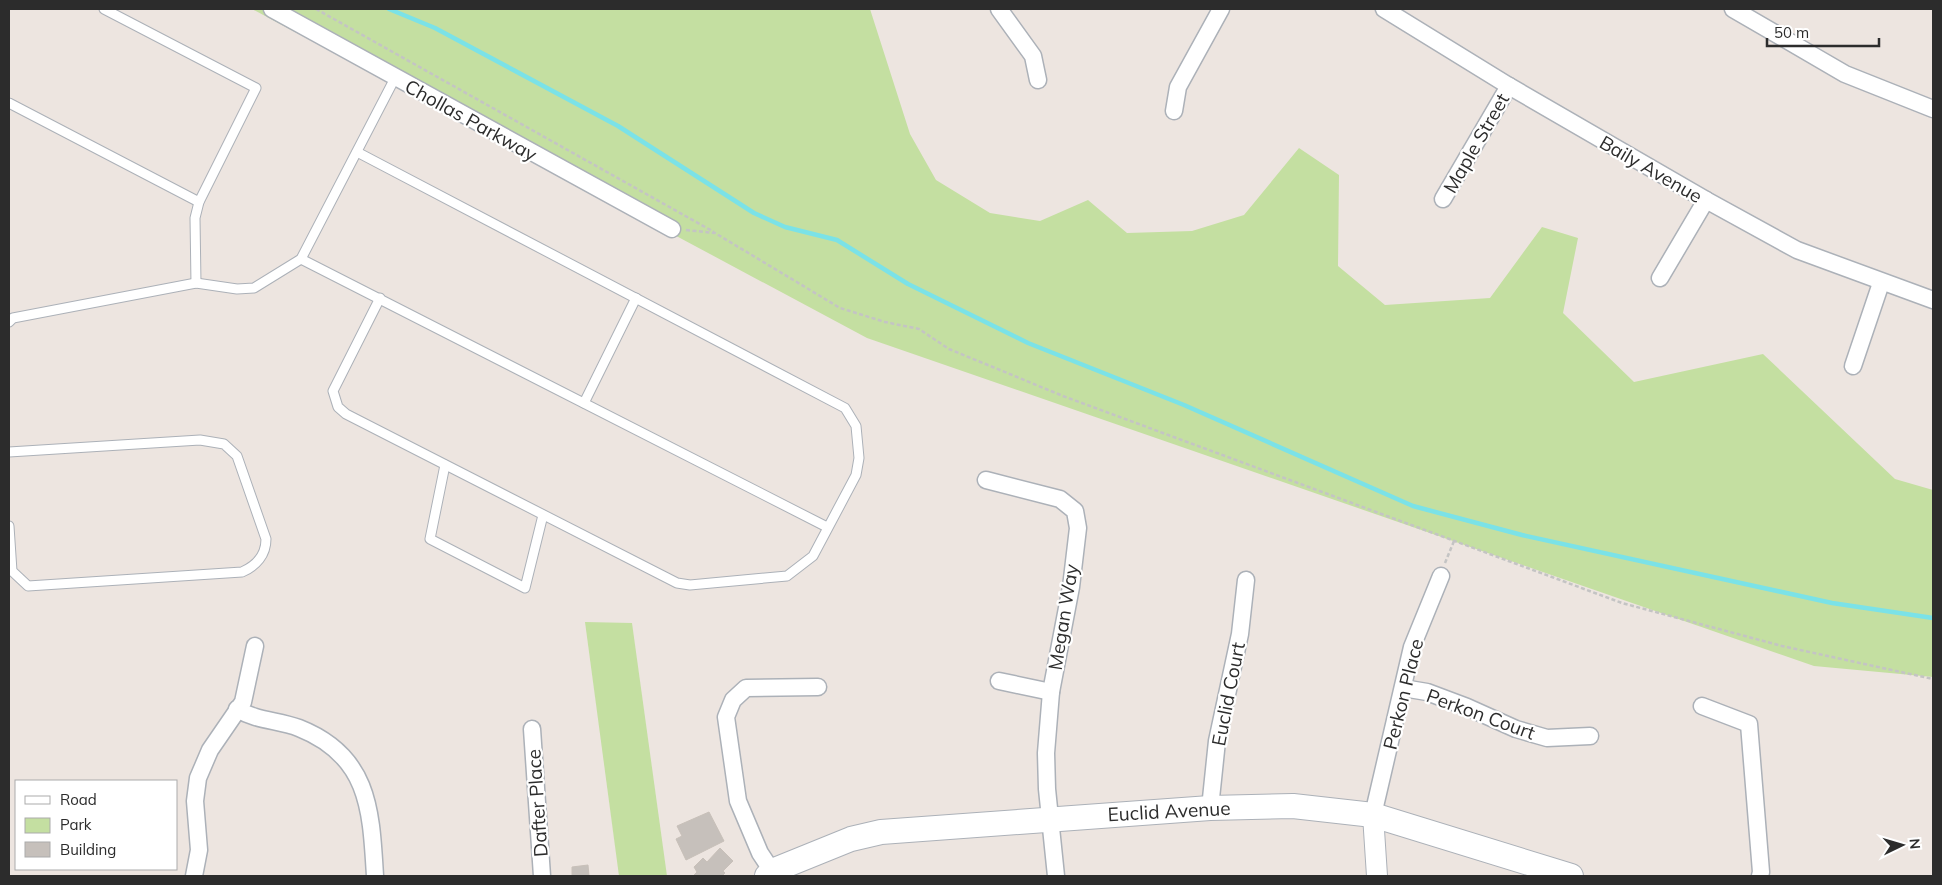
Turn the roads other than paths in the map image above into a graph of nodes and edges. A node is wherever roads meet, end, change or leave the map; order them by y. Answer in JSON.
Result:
{"nodes":[{"id":1,"x":104,"y":9,"type":"edge"},
{"id":2,"x":272,"y":9,"type":"edge"},
{"id":3,"x":999,"y":9,"type":"edge"},
{"id":4,"x":1221,"y":9,"type":"edge"},
{"id":5,"x":1384,"y":9,"type":"edge"},
{"id":6,"x":1732,"y":9,"type":"edge"},
{"id":7,"x":395,"y":78,"type":"junction"},
{"id":8,"x":1038,"y":80,"type":"dead end"},
{"id":9,"x":1509,"y":86,"type":"junction"},
{"id":10,"x":9,"y":103,"type":"edge"},
{"id":11,"x":1933,"y":109,"type":"edge"},
{"id":12,"x":1174,"y":111,"type":"dead end"},
{"id":13,"x":357,"y":152,"type":"junction"},
{"id":14,"x":1443,"y":199,"type":"dead end"},
{"id":15,"x":1706,"y":200,"type":"junction"},
{"id":16,"x":199,"y":202,"type":"junction"},
{"id":17,"x":672,"y":229,"type":"road end"},
{"id":18,"x":301,"y":259,"type":"junction"},
{"id":19,"x":1660,"y":278,"type":"dead end"},
{"id":20,"x":1881,"y":282,"type":"junction"},
{"id":21,"x":196,"y":283,"type":"junction"},
{"id":22,"x":380,"y":298,"type":"junction"},
{"id":23,"x":636,"y":298,"type":"junction"},
{"id":24,"x":1933,"y":300,"type":"edge"},
{"id":25,"x":9,"y":322,"type":"edge"},
{"id":26,"x":1853,"y":366,"type":"dead end"},
{"id":27,"x":584,"y":403,"type":"junction"},
{"id":28,"x":9,"y":452,"type":"edge"},
{"id":29,"x":445,"y":465,"type":"junction"},
{"id":30,"x":986,"y":480,"type":"dead end"},
{"id":31,"x":543,"y":515,"type":"junction"},
{"id":32,"x":9,"y":526,"type":"edge"},
{"id":33,"x":827,"y":527,"type":"junction"},
{"id":34,"x":1440,"y":576,"type":"road end"},
{"id":35,"x":1246,"y":580,"type":"dead end"},
{"id":36,"x":255,"y":646,"type":"dead end"},
{"id":37,"x":998,"y":681,"type":"dead end"},
{"id":38,"x":818,"y":687,"type":"dead end"},
{"id":39,"x":1403,"y":688,"type":"junction"},
{"id":40,"x":1051,"y":692,"type":"junction"},
{"id":41,"x":1702,"y":706,"type":"dead end"},
{"id":42,"x":238,"y":709,"type":"junction"},
{"id":43,"x":532,"y":729,"type":"dead end"},
{"id":44,"x":1590,"y":736,"type":"dead end"},
{"id":45,"x":1210,"y":808,"type":"junction"},
{"id":46,"x":1373,"y":815,"type":"junction"},
{"id":47,"x":1051,"y":818,"type":"junction"},
{"id":48,"x":770,"y":874,"type":"edge"},
{"id":49,"x":194,"y":876,"type":"edge"},
{"id":50,"x":375,"y":876,"type":"edge"},
{"id":51,"x":542,"y":876,"type":"edge"},
{"id":52,"x":1056,"y":876,"type":"edge"},
{"id":53,"x":1377,"y":876,"type":"edge"},
{"id":54,"x":1571,"y":876,"type":"edge"},
{"id":55,"x":1760,"y":876,"type":"edge"}],
"edges":[{"from":1,"to":16,"type":"lane"},
{"from":2,"to":7,"type":"street","name":"Chollas Parkway"},
{"from":3,"to":8,"type":"street"},
{"from":4,"to":12,"type":"street"},
{"from":5,"to":9,"type":"street","name":"Baily Avenue"},
{"from":6,"to":11,"type":"street"},
{"from":7,"to":13,"type":"lane"},
{"from":7,"to":17,"type":"street","name":"Chollas Parkway"},
{"from":9,"to":14,"type":"street","name":"Maple Street"},
{"from":9,"to":15,"type":"street","name":"Baily Avenue"},
{"from":10,"to":16,"type":"lane"},
{"from":13,"to":18,"type":"lane"},
{"from":13,"to":23,"type":"lane"},
{"from":15,"to":19,"type":"street"},
{"from":15,"to":20,"type":"street","name":"Baily Avenue"},
{"from":16,"to":21,"type":"lane"},
{"from":18,"to":21,"type":"lane"},
{"from":18,"to":22,"type":"lane"},
{"from":20,"to":24,"type":"street","name":"Baily Avenue"},
{"from":20,"to":26,"type":"street"},
{"from":21,"to":25,"type":"lane"},
{"from":22,"to":27,"type":"lane"},
{"from":22,"to":29,"type":"lane"},
{"from":23,"to":27,"type":"lane"},
{"from":23,"to":33,"type":"lane"},
{"from":27,"to":33,"type":"lane"},
{"from":28,"to":32,"type":"lane"},
{"from":29,"to":31,"type":"lane"},
{"from":29,"to":31,"type":"lane"},
{"from":30,"to":40,"type":"street","name":"Megan Way"},
{"from":31,"to":33,"type":"lane"},
{"from":34,"to":39,"type":"street","name":"Perkon Place"},
{"from":35,"to":45,"type":"street","name":"Euclid Court"},
{"from":36,"to":42,"type":"street"},
{"from":37,"to":40,"type":"street"},
{"from":38,"to":48,"type":"street"},
{"from":39,"to":44,"type":"street","name":"Perkon Court"},
{"from":39,"to":46,"type":"street","name":"Perkon Place"},
{"from":40,"to":47,"type":"street","name":"Megan Way"},
{"from":41,"to":55,"type":"street"},
{"from":42,"to":49,"type":"street"},
{"from":42,"to":50,"type":"street"},
{"from":43,"to":51,"type":"street","name":"Dafter Place"},
{"from":45,"to":46,"type":"main road","name":"Euclid Avenue"},
{"from":45,"to":47,"type":"main road","name":"Euclid Avenue"},
{"from":46,"to":53,"type":"street"},
{"from":46,"to":54,"type":"main road","name":"Euclid Avenue"},
{"from":47,"to":48,"type":"main road","name":"Euclid Avenue"},
{"from":47,"to":52,"type":"street","name":"Megan Way"}]}
